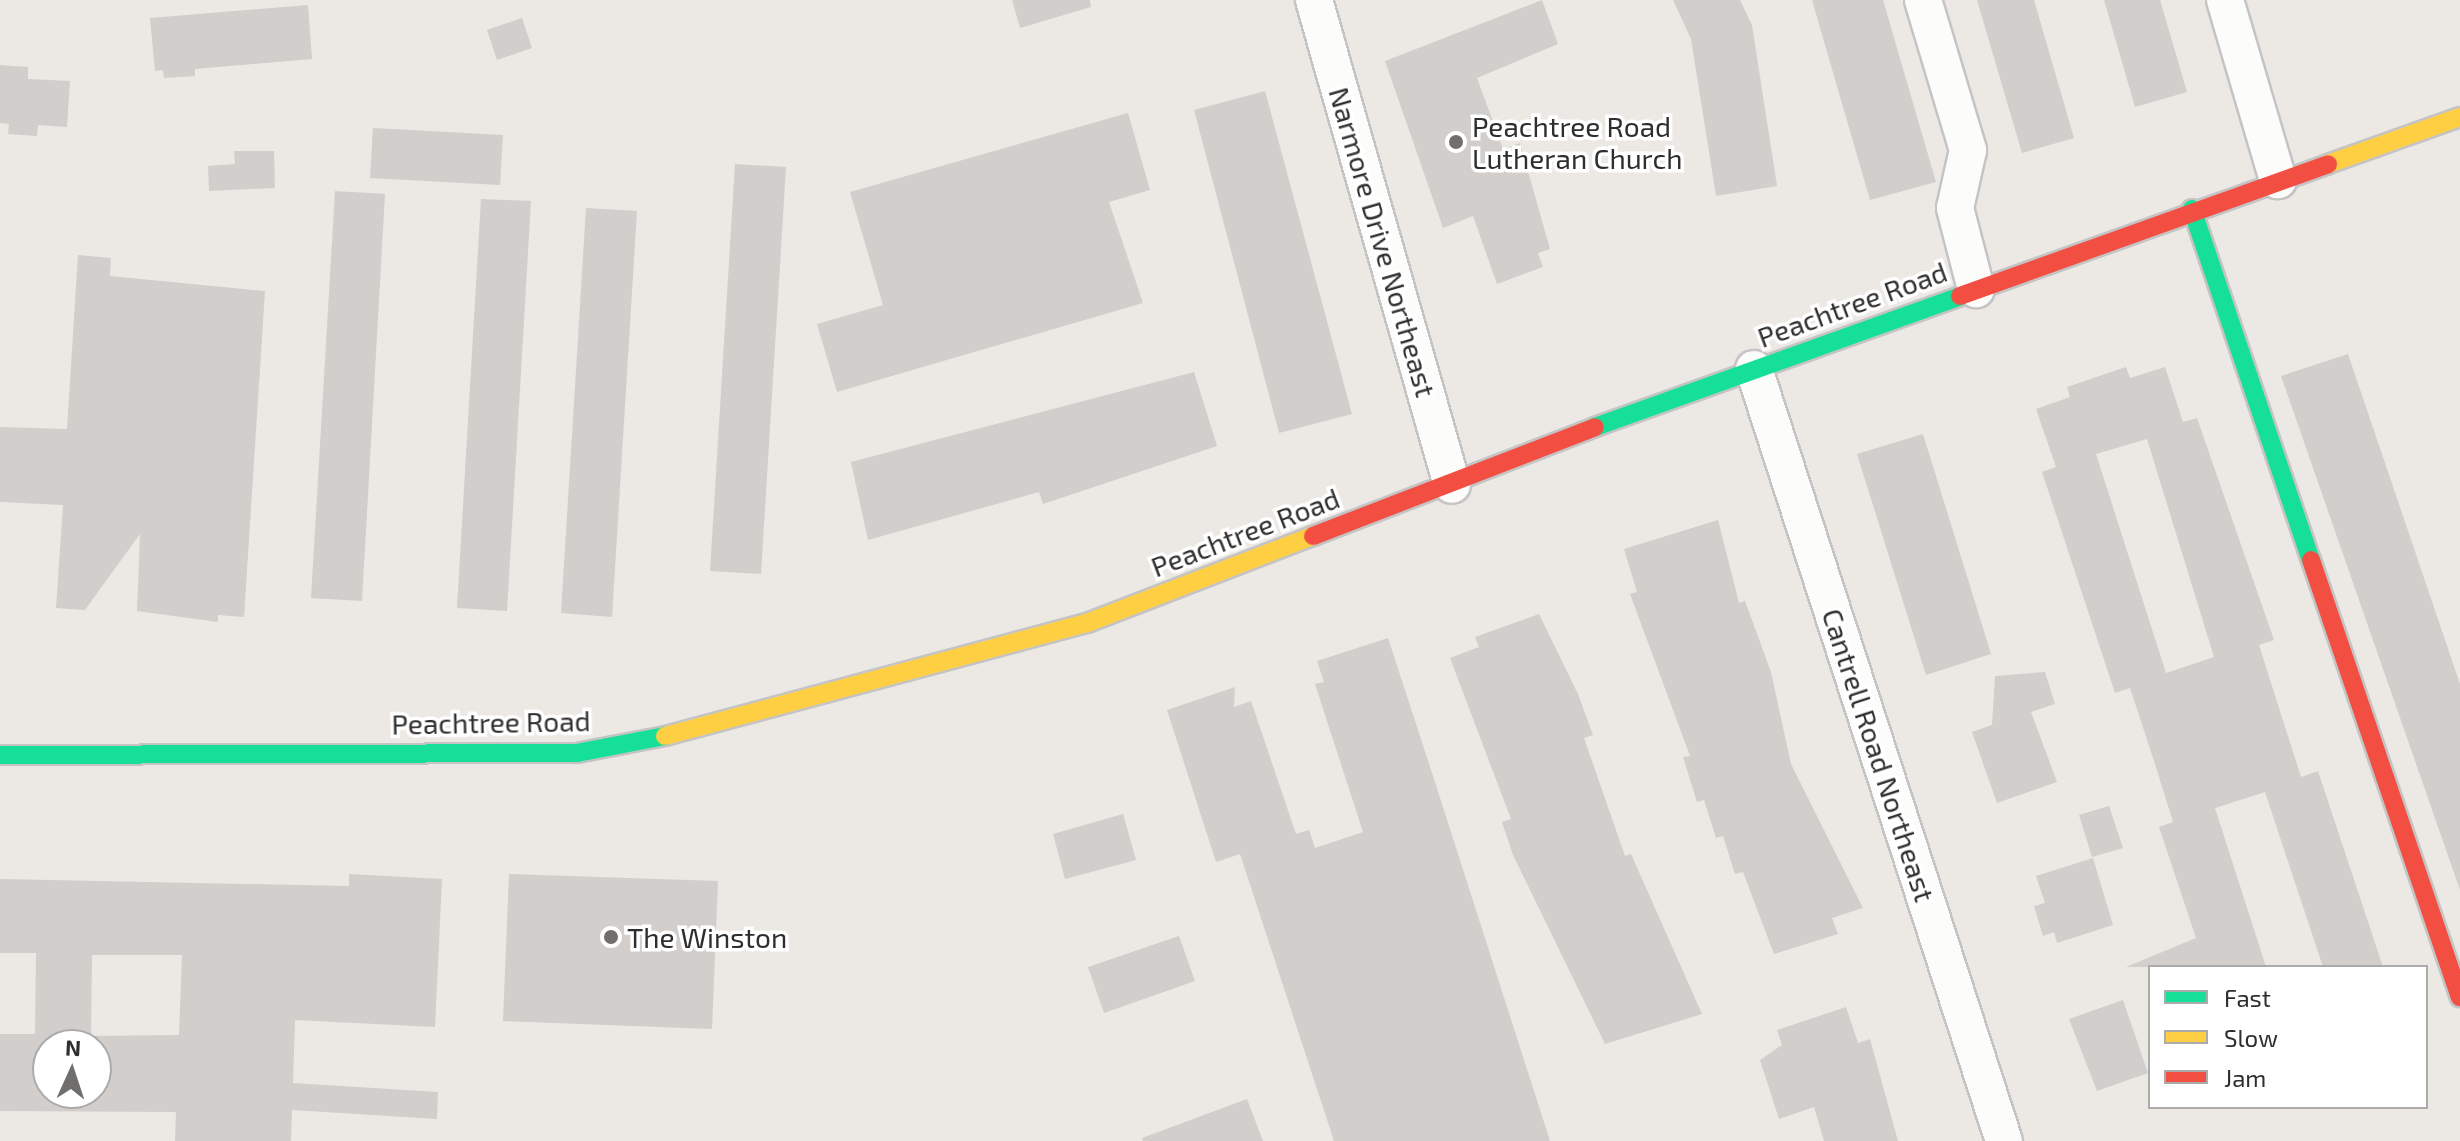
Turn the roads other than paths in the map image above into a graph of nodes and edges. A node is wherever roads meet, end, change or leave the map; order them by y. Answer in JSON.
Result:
{"nodes":[{"id":1,"x":1314,"y":0,"type":"edge"},
{"id":2,"x":1923,"y":0,"type":"edge"},
{"id":3,"x":2225,"y":0,"type":"edge"},
{"id":4,"x":2460,"y":117,"type":"edge"},
{"id":5,"x":2278,"y":180,"type":"junction"},
{"id":6,"x":2192,"y":209,"type":"junction"},
{"id":7,"x":1976,"y":289,"type":"junction"},
{"id":8,"x":1754,"y":369,"type":"junction"},
{"id":9,"x":1452,"y":485,"type":"junction"},
{"id":10,"x":0,"y":755,"type":"edge"},
{"id":11,"x":2460,"y":997,"type":"edge"},
{"id":12,"x":2004,"y":1141,"type":"edge"}],
"edges":[{"from":1,"to":9,"type":"street","name":"Narmore Drive Northeast"},
{"from":2,"to":7,"type":"street"},
{"from":3,"to":5,"type":"street"},
{"from":4,"to":5,"type":"main road","name":"Peachtree Road"},
{"from":5,"to":6,"type":"main road","name":"Peachtree Road"},
{"from":6,"to":7,"type":"main road","name":"Peachtree Road"},
{"from":6,"to":11,"type":"main road"},
{"from":7,"to":8,"type":"main road","name":"Peachtree Road"},
{"from":8,"to":9,"type":"main road","name":"Peachtree Road"},
{"from":8,"to":12,"type":"street","name":"Cantrell Road Northeast"},
{"from":9,"to":10,"type":"main road","name":"Peachtree Road"}]}
